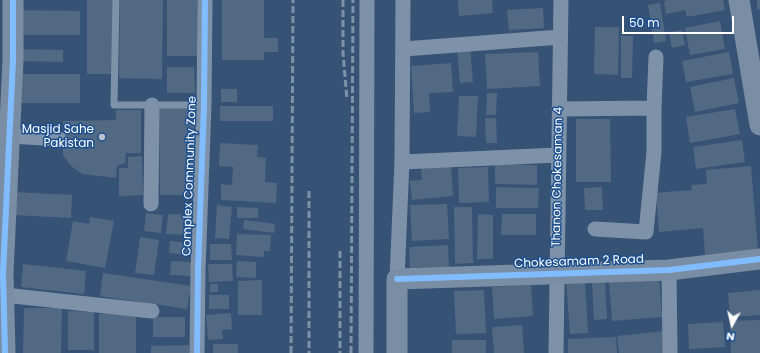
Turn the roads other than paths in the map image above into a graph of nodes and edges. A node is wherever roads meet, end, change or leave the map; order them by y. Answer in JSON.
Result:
{"nodes":[{"id":1,"x":13,"y":0,"type":"edge"},
{"id":2,"x":116,"y":0,"type":"edge"},
{"id":3,"x":205,"y":0,"type":"edge"},
{"id":4,"x":367,"y":0,"type":"edge"},
{"id":5,"x":403,"y":0,"type":"edge"},
{"id":6,"x":560,"y":0,"type":"edge"},
{"id":7,"x":739,"y":0,"type":"edge"},
{"id":8,"x":560,"y":37,"type":"junction"},
{"id":9,"x":404,"y":49,"type":"junction"},
{"id":10,"x":656,"y":57,"type":"dead end"},
{"id":11,"x":7,"y":60,"type":"edge"},
{"id":12,"x":152,"y":105,"type":"junction"},
{"id":13,"x":204,"y":105,"type":"junction"},
{"id":14,"x":654,"y":108,"type":"junction"},
{"id":15,"x":559,"y":109,"type":"junction"},
{"id":16,"x":760,"y":125,"type":"edge"},
{"id":17,"x":10,"y":136,"type":"junction"},
{"id":18,"x":59,"y":139,"type":"dead end"},
{"id":19,"x":558,"y":155,"type":"junction"},
{"id":20,"x":402,"y":162,"type":"junction"},
{"id":21,"x":151,"y":204,"type":"dead end"},
{"id":22,"x":595,"y":229,"type":"dead end"},
{"id":23,"x":760,"y":259,"type":"edge"},
{"id":24,"x":668,"y":270,"type":"junction"},
{"id":25,"x":2,"y":273,"type":"edge"},
{"id":26,"x":558,"y":274,"type":"junction"},
{"id":27,"x":397,"y":279,"type":"junction"},
{"id":28,"x":4,"y":295,"type":"junction"},
{"id":29,"x":152,"y":311,"type":"dead end"},
{"id":30,"x":5,"y":353,"type":"edge"},
{"id":31,"x":197,"y":353,"type":"edge"},
{"id":32,"x":366,"y":353,"type":"edge"},
{"id":33,"x":396,"y":353,"type":"edge"},
{"id":34,"x":556,"y":353,"type":"edge"},
{"id":35,"x":670,"y":353,"type":"edge"}],
"edges":[{"from":1,"to":11,"type":"street"},
{"from":2,"to":12,"type":"lane"},
{"from":3,"to":13,"type":"street","name":"Complex Community Zone"},
{"from":4,"to":32,"type":"street"},
{"from":5,"to":9,"type":"street"},
{"from":6,"to":8,"type":"street","name":"Thanon Chokesaman 4"},
{"from":7,"to":16,"type":"street"},
{"from":8,"to":9,"type":"street"},
{"from":8,"to":15,"type":"street","name":"Thanon Chokesaman 4"},
{"from":9,"to":20,"type":"street"},
{"from":10,"to":14,"type":"street"},
{"from":11,"to":17,"type":"street"},
{"from":12,"to":13,"type":"lane"},
{"from":12,"to":21,"type":"street"},
{"from":13,"to":31,"type":"street","name":"Complex Community Zone"},
{"from":14,"to":15,"type":"street"},
{"from":14,"to":22,"type":"street"},
{"from":15,"to":19,"type":"street","name":"Thanon Chokesaman 4"},
{"from":17,"to":18,"type":"street"},
{"from":17,"to":25,"type":"street"},
{"from":19,"to":20,"type":"street"},
{"from":19,"to":26,"type":"street","name":"Thanon Chokesaman 4"},
{"from":20,"to":27,"type":"street"},
{"from":23,"to":24,"type":"street","name":"Chokesamam 2 Road"},
{"from":24,"to":26,"type":"street","name":"Chokesamam 2 Road"},
{"from":24,"to":35,"type":"street"},
{"from":25,"to":28,"type":"street"},
{"from":26,"to":27,"type":"street","name":"Chokesamam 2 Road"},
{"from":26,"to":34,"type":"street","name":"Thanon Chokesaman 4"},
{"from":27,"to":33,"type":"street"},
{"from":28,"to":29,"type":"street"},
{"from":28,"to":30,"type":"street"}]}
